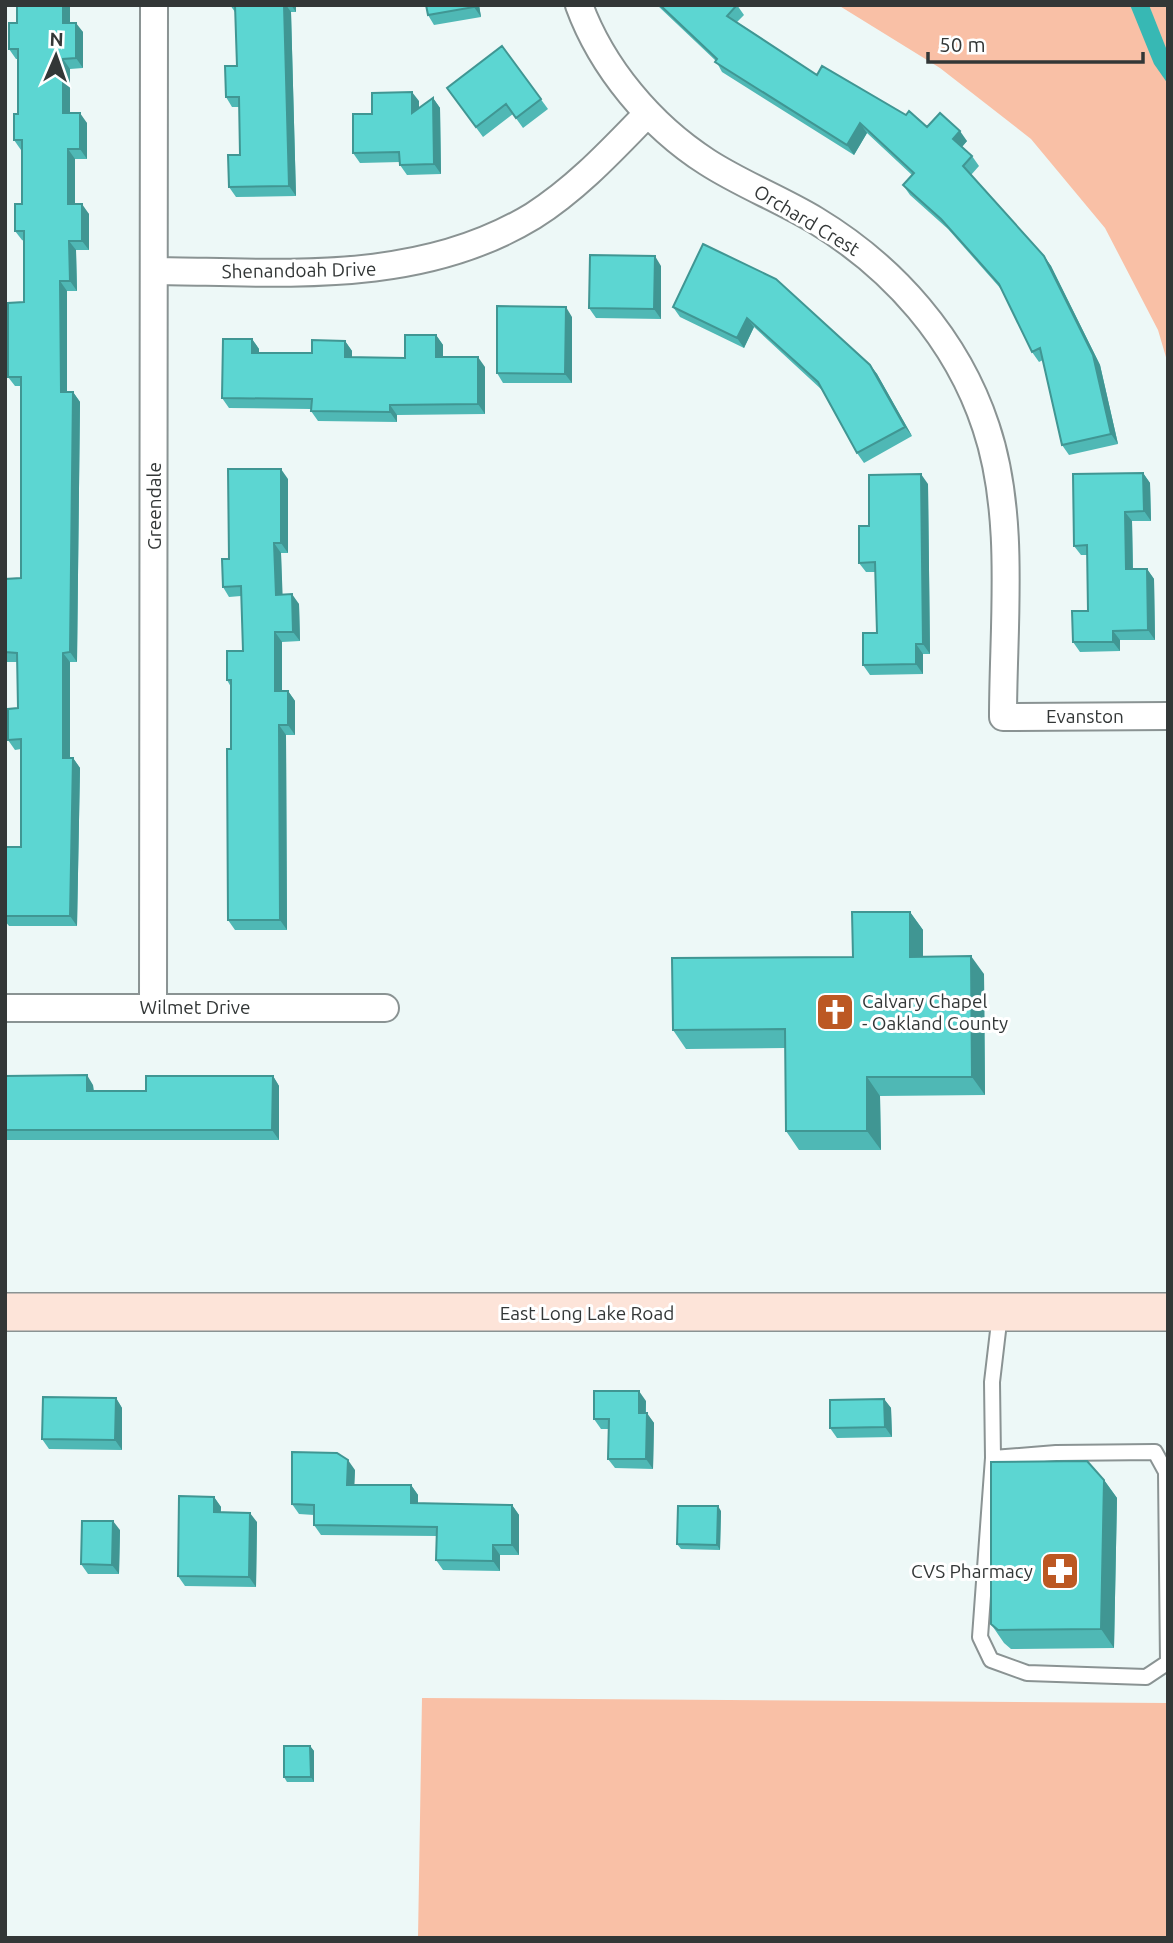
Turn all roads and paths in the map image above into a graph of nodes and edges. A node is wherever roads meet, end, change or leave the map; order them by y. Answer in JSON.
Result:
{"nodes":[{"id":1,"x":154,"y":5,"type":"edge"},
{"id":2,"x":579,"y":5,"type":"edge"},
{"id":3,"x":648,"y":113,"type":"junction"},
{"id":4,"x":154,"y":271,"type":"junction"},
{"id":5,"x":1168,"y":716,"type":"edge"},
{"id":6,"x":1003,"y":717,"type":"joint"},
{"id":7,"x":5,"y":1007,"type":"edge"},
{"id":8,"x":153,"y":1007,"type":"junction"},
{"id":9,"x":385,"y":1009,"type":"dead end"},
{"id":10,"x":1168,"y":1311,"type":"edge"},
{"id":11,"x":5,"y":1312,"type":"edge"},
{"id":12,"x":1000,"y":1313,"type":"junction"},
{"id":13,"x":993,"y":1458,"type":"junction"},
{"id":14,"x":1168,"y":1663,"type":"edge"}],
"edges":[{"from":1,"to":4,"type":"street","name":"Greendale"},
{"from":2,"to":3,"type":"street","name":"Orchard Crest"},
{"from":3,"to":4,"type":"street","name":"Shenandoah Drive"},
{"from":3,"to":6,"type":"street","name":"Orchard Crest"},
{"from":4,"to":8,"type":"street","name":"Greendale"},
{"from":5,"to":6,"type":"street","name":"Evanston"},
{"from":7,"to":8,"type":"street","name":"Wilmet Drive"},
{"from":8,"to":9,"type":"street","name":"Wilmet Drive"},
{"from":10,"to":12,"type":"main road","name":"East Long Lake Road"},
{"from":11,"to":12,"type":"main road","name":"East Long Lake Road"},
{"from":12,"to":13,"type":"lane"},
{"from":13,"to":14,"type":"lane"},
{"from":13,"to":14,"type":"lane"}]}
